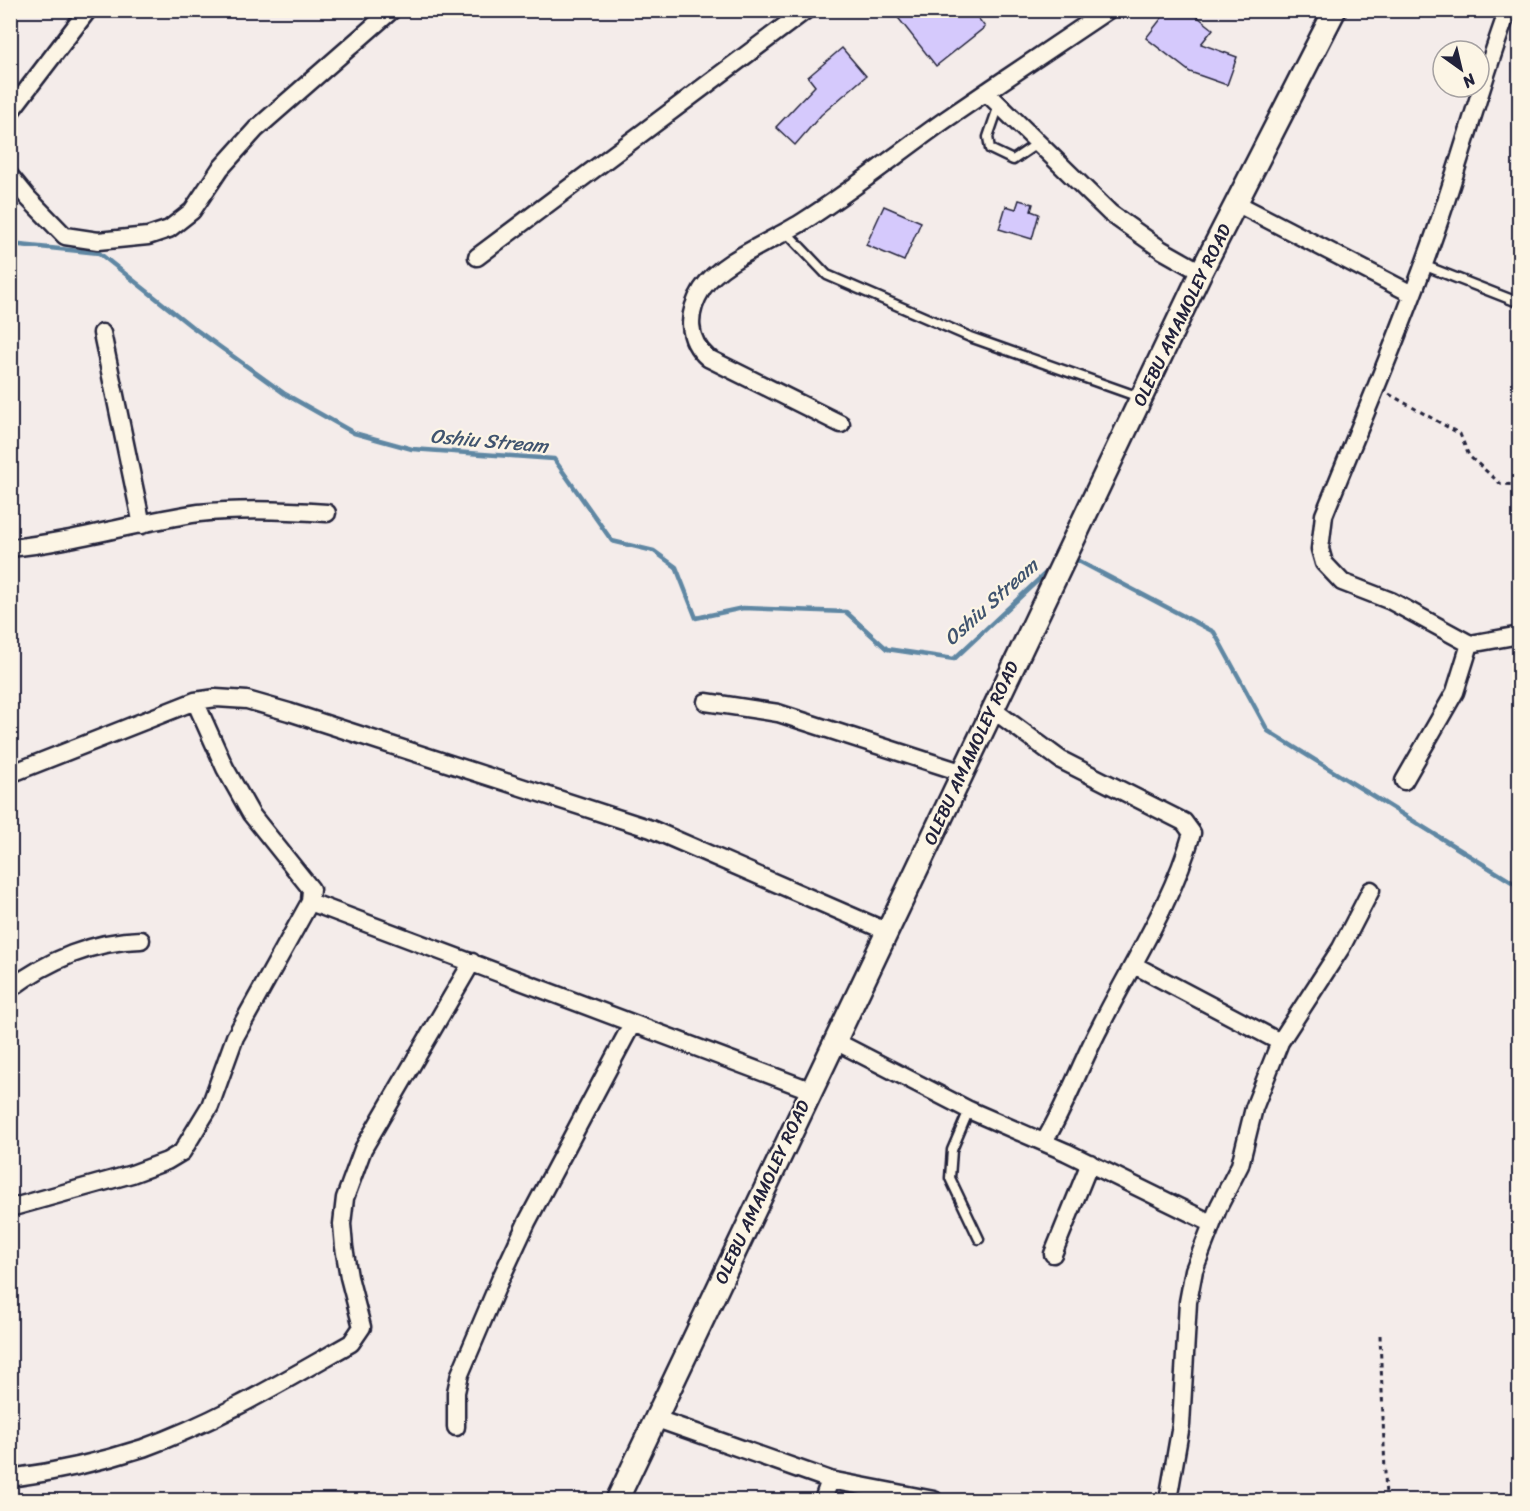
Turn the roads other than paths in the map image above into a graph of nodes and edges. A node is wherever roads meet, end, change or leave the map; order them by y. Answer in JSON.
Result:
{"nodes":[{"id":1,"x":88,"y":10,"type":"edge"},
{"id":2,"x":392,"y":10,"type":"edge"},
{"id":3,"x":806,"y":10,"type":"edge"},
{"id":4,"x":1108,"y":10,"type":"edge"},
{"id":5,"x":1335,"y":10,"type":"edge"},
{"id":6,"x":1508,"y":10,"type":"edge"},
{"id":7,"x":986,"y":92,"type":"junction"},
{"id":8,"x":999,"y":105,"type":"junction"},
{"id":9,"x":10,"y":112,"type":"edge"},
{"id":10,"x":1038,"y":143,"type":"junction"},
{"id":11,"x":10,"y":176,"type":"edge"},
{"id":12,"x":1236,"y":203,"type":"junction"},
{"id":13,"x":786,"y":232,"type":"junction"},
{"id":14,"x":477,"y":257,"type":"dead end"},
{"id":15,"x":1423,"y":265,"type":"junction"},
{"id":16,"x":1201,"y":272,"type":"junction"},
{"id":17,"x":1412,"y":294,"type":"junction"},
{"id":18,"x":1520,"y":303,"type":"edge"},
{"id":19,"x":102,"y":333,"type":"dead end"},
{"id":20,"x":1142,"y":398,"type":"junction"},
{"id":21,"x":841,"y":424,"type":"dead end"},
{"id":22,"x":327,"y":513,"type":"dead end"},
{"id":23,"x":142,"y":525,"type":"junction"},
{"id":24,"x":10,"y":548,"type":"edge"},
{"id":25,"x":1520,"y":634,"type":"edge"},
{"id":26,"x":1470,"y":644,"type":"junction"},
{"id":27,"x":195,"y":701,"type":"junction"},
{"id":28,"x":706,"y":702,"type":"dead end"},
{"id":29,"x":992,"y":709,"type":"junction"},
{"id":30,"x":961,"y":772,"type":"junction"},
{"id":31,"x":10,"y":774,"type":"edge"},
{"id":32,"x":1404,"y":781,"type":"dead end"},
{"id":33,"x":1371,"y":890,"type":"dead end"},
{"id":34,"x":310,"y":902,"type":"junction"},
{"id":35,"x":886,"y":931,"type":"junction"},
{"id":36,"x":141,"y":940,"type":"dead end"},
{"id":37,"x":472,"y":962,"type":"junction"},
{"id":38,"x":1134,"y":965,"type":"junction"},
{"id":39,"x":10,"y":989,"type":"edge"},
{"id":40,"x":632,"y":1024,"type":"junction"},
{"id":41,"x":835,"y":1041,"type":"junction"},
{"id":42,"x":1280,"y":1042,"type":"junction"},
{"id":43,"x":810,"y":1090,"type":"junction"},
{"id":44,"x":969,"y":1110,"type":"junction"},
{"id":45,"x":1044,"y":1142,"type":"junction"},
{"id":46,"x":1090,"y":1163,"type":"junction"},
{"id":47,"x":10,"y":1208,"type":"edge"},
{"id":48,"x":1211,"y":1223,"type":"junction"},
{"id":49,"x":979,"y":1239,"type":"dead end"},
{"id":50,"x":1053,"y":1254,"type":"dead end"},
{"id":51,"x":654,"y":1418,"type":"junction"},
{"id":52,"x":456,"y":1427,"type":"dead end"},
{"id":53,"x":10,"y":1479,"type":"edge"},
{"id":54,"x":830,"y":1480,"type":"junction"},
{"id":55,"x":616,"y":1500,"type":"edge"},
{"id":56,"x":823,"y":1500,"type":"edge"},
{"id":57,"x":934,"y":1500,"type":"edge"},
{"id":58,"x":1168,"y":1500,"type":"edge"}],
"edges":[{"from":1,"to":9,"type":"street"},
{"from":2,"to":11,"type":"street"},
{"from":3,"to":14,"type":"street"},
{"from":4,"to":7,"type":"street"},
{"from":5,"to":12,"type":"street","name":"OLEBU AMAMOLEY ROAD"},
{"from":6,"to":15,"type":"street"},
{"from":7,"to":8,"type":"street"},
{"from":7,"to":13,"type":"street"},
{"from":8,"to":10,"type":"street"},
{"from":8,"to":10,"type":"lane"},
{"from":10,"to":16,"type":"street"},
{"from":12,"to":16,"type":"street","name":"OLEBU AMAMOLEY ROAD"},
{"from":12,"to":17,"type":"street"},
{"from":13,"to":20,"type":"lane"},
{"from":13,"to":21,"type":"street"},
{"from":15,"to":17,"type":"street"},
{"from":15,"to":18,"type":"lane"},
{"from":16,"to":20,"type":"street","name":"OLEBU AMAMOLEY ROAD"},
{"from":17,"to":26,"type":"street"},
{"from":19,"to":23,"type":"street"},
{"from":20,"to":29,"type":"street","name":"OLEBU AMAMOLEY ROAD"},
{"from":22,"to":23,"type":"street"},
{"from":23,"to":24,"type":"street"},
{"from":25,"to":26,"type":"street"},
{"from":26,"to":32,"type":"street"},
{"from":27,"to":31,"type":"street"},
{"from":27,"to":34,"type":"street"},
{"from":27,"to":35,"type":"street"},
{"from":28,"to":30,"type":"street"},
{"from":29,"to":30,"type":"street","name":"OLEBU AMAMOLEY ROAD"},
{"from":29,"to":38,"type":"street"},
{"from":30,"to":35,"type":"street","name":"OLEBU AMAMOLEY ROAD"},
{"from":33,"to":42,"type":"street"},
{"from":34,"to":37,"type":"street"},
{"from":34,"to":47,"type":"street"},
{"from":35,"to":41,"type":"street","name":"OLEBU AMAMOLEY ROAD"},
{"from":36,"to":39,"type":"street"},
{"from":37,"to":40,"type":"street"},
{"from":37,"to":53,"type":"street"},
{"from":38,"to":42,"type":"street"},
{"from":38,"to":45,"type":"street"},
{"from":40,"to":43,"type":"street"},
{"from":40,"to":52,"type":"street"},
{"from":41,"to":43,"type":"street","name":"OLEBU AMAMOLEY ROAD"},
{"from":41,"to":44,"type":"street"},
{"from":42,"to":48,"type":"street"},
{"from":43,"to":51,"type":"street","name":"OLEBU AMAMOLEY ROAD"},
{"from":44,"to":45,"type":"street"},
{"from":44,"to":49,"type":"lane"},
{"from":45,"to":46,"type":"street"},
{"from":46,"to":48,"type":"street"},
{"from":46,"to":50,"type":"street"},
{"from":48,"to":58,"type":"street"},
{"from":51,"to":54,"type":"street"},
{"from":51,"to":55,"type":"street","name":"OLEBU AMAMOLEY ROAD"},
{"from":54,"to":56,"type":"street"},
{"from":54,"to":57,"type":"street"}]}
